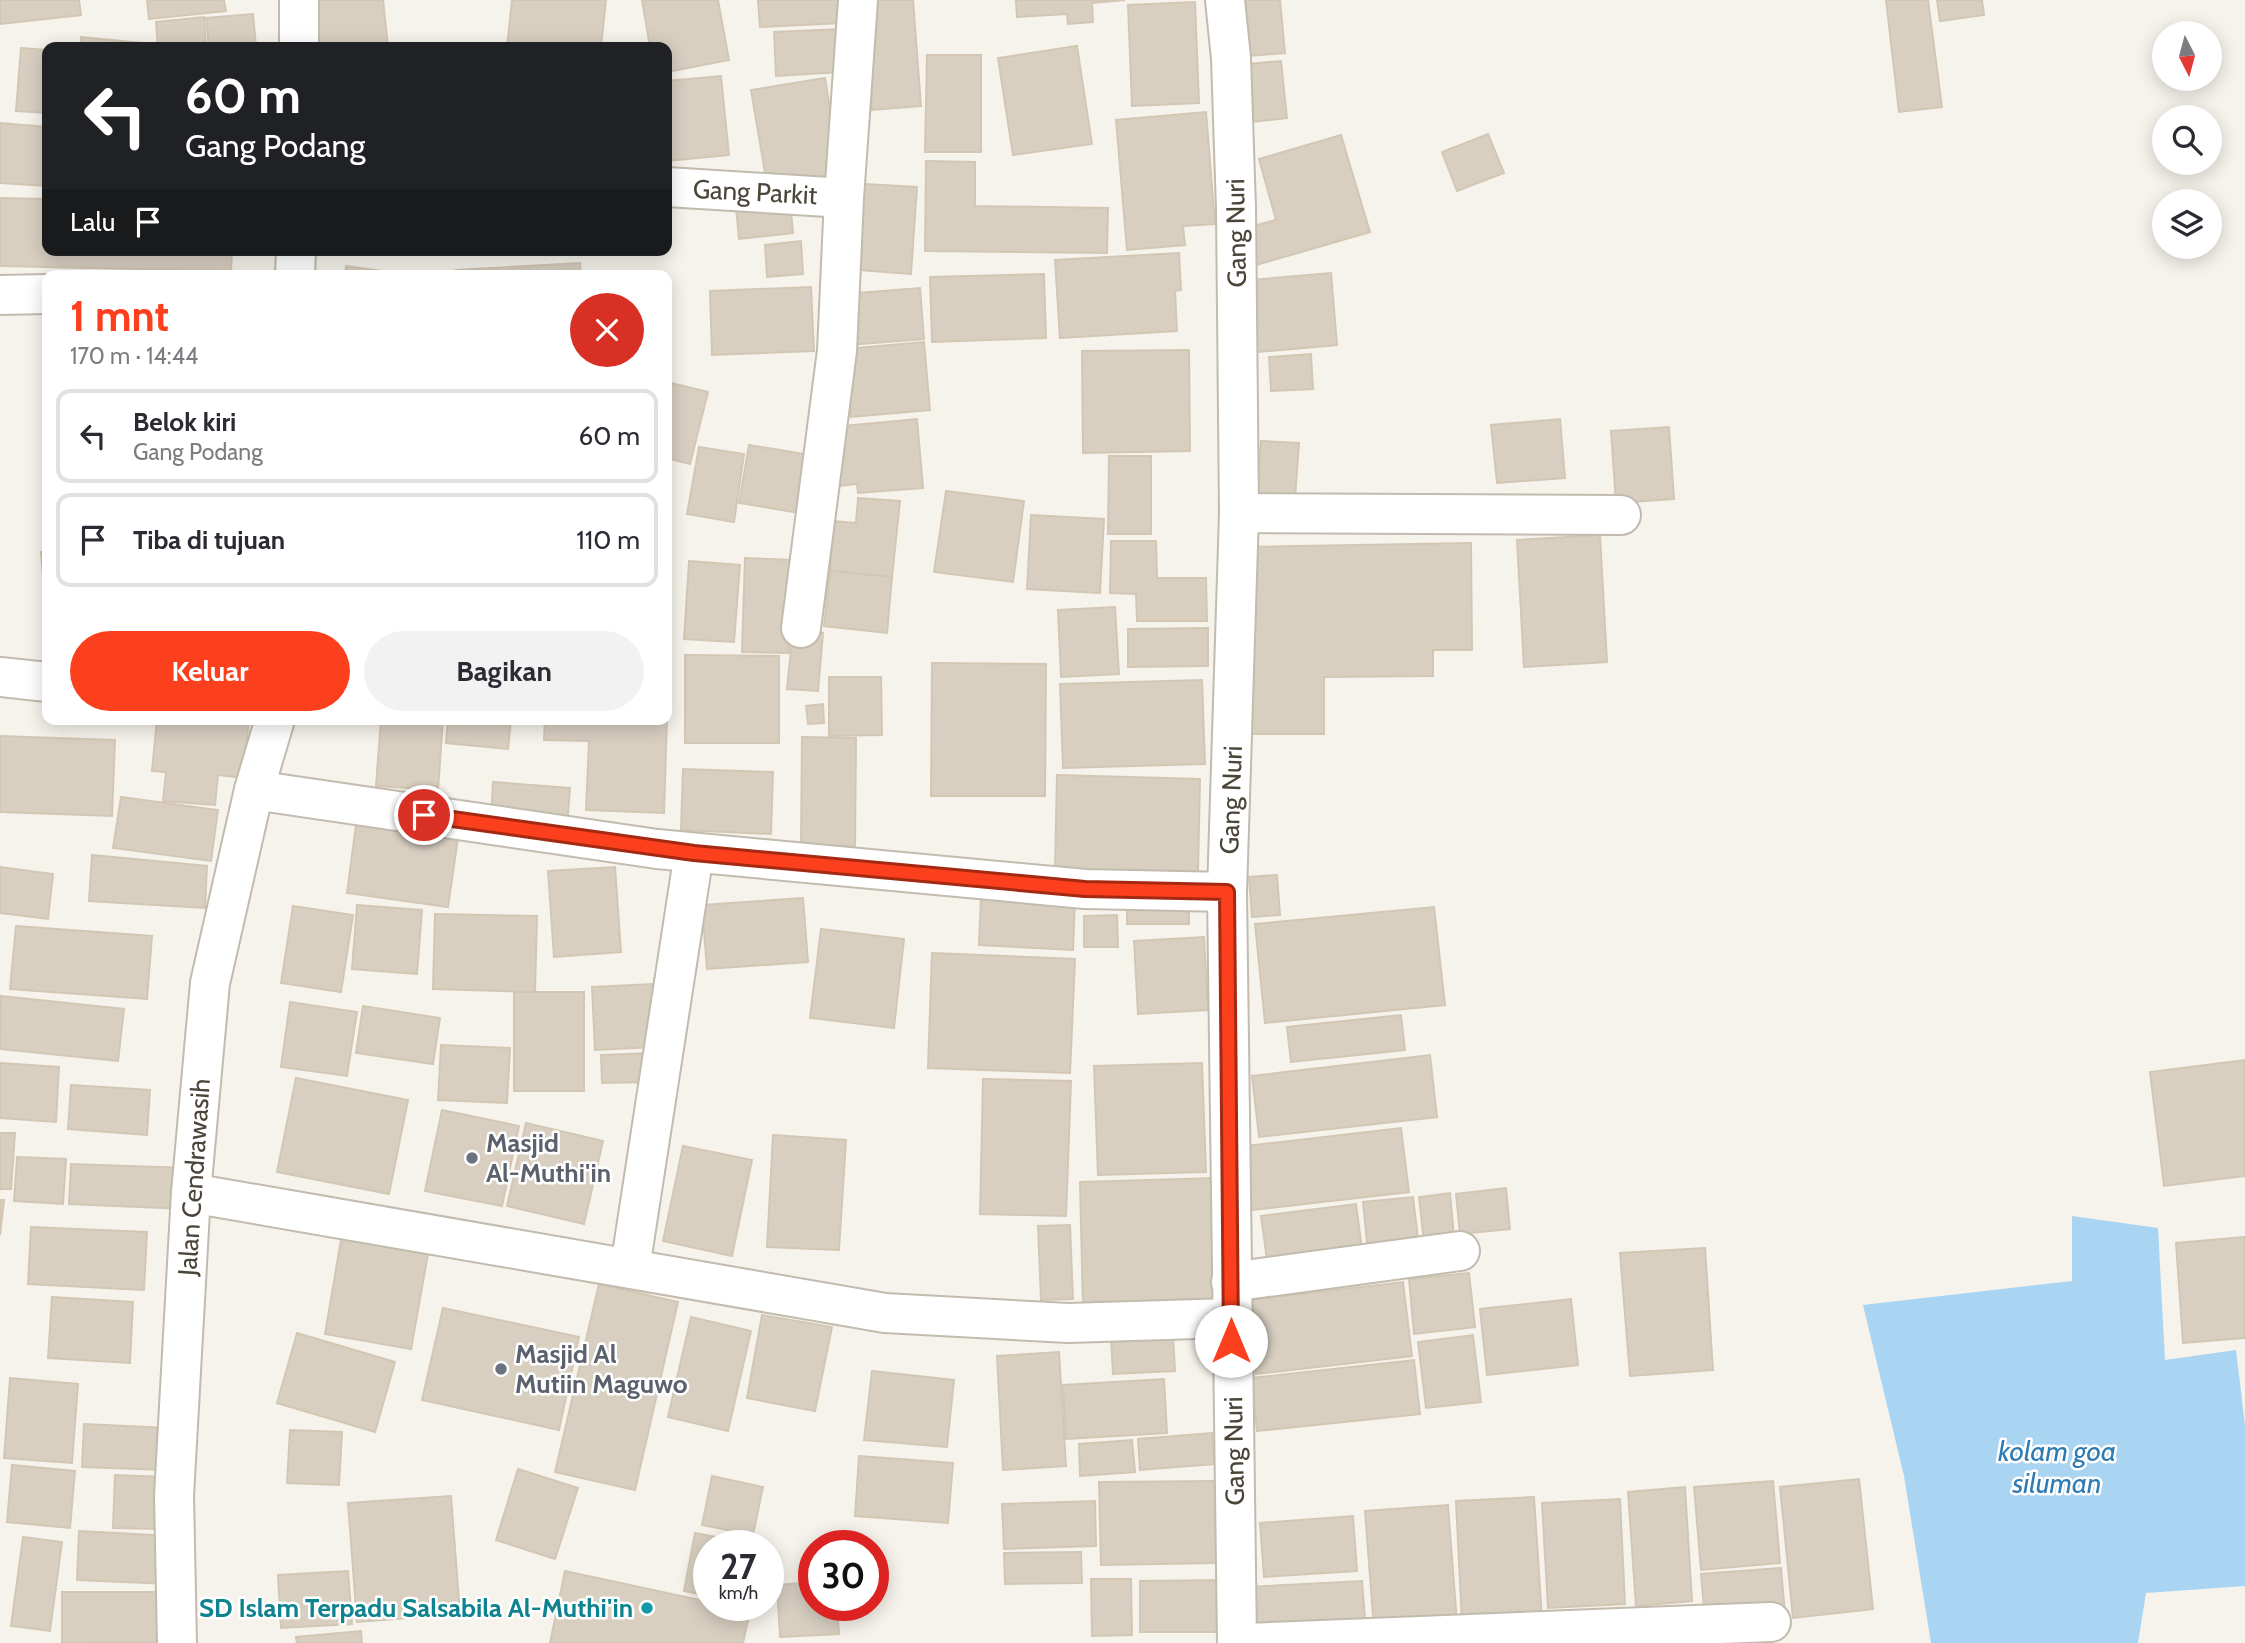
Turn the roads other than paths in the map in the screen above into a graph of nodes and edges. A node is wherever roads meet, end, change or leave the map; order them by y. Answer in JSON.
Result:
{"nodes":[{"id":1,"x":299,"y":0,"type":"edge"},
{"id":2,"x":858,"y":0,"type":"edge"},
{"id":3,"x":1225,"y":0,"type":"edge"},
{"id":4,"x":299,"y":42,"type":"edge"},
{"id":5,"x":672,"y":187,"type":"edge"},
{"id":6,"x":844,"y":198,"type":"junction"},
{"id":7,"x":42,"y":294,"type":"edge"},
{"id":8,"x":0,"y":295,"type":"edge"},
{"id":9,"x":1239,"y":513,"type":"junction"},
{"id":10,"x":1621,"y":515,"type":"dead end"},
{"id":11,"x":801,"y":628,"type":"dead end"},
{"id":12,"x":0,"y":677,"type":"edge"},
{"id":13,"x":42,"y":681,"type":"edge"},
{"id":14,"x":273,"y":725,"type":"edge"},
{"id":15,"x":254,"y":790,"type":"junction"},
{"id":16,"x":694,"y":853,"type":"junction"},
{"id":17,"x":1227,"y":892,"type":"junction"},
{"id":18,"x":191,"y":1193,"type":"junction"},
{"id":19,"x":1460,"y":1251,"type":"dead end"},
{"id":20,"x":630,"y":1268,"type":"junction"},
{"id":21,"x":1231,"y":1300,"type":"junction"},
{"id":22,"x":1771,"y":1622,"type":"dead end"},
{"id":23,"x":177,"y":1643,"type":"edge"},
{"id":24,"x":1237,"y":1643,"type":"edge"},
{"id":25,"x":1245,"y":1643,"type":"edge"}],
"edges":[{"from":1,"to":4,"type":"street"},
{"from":2,"to":6,"type":"street"},
{"from":3,"to":9,"type":"street","name":"Gang Nuri"},
{"from":5,"to":6,"type":"street","name":"Gang Parkit"},
{"from":6,"to":11,"type":"street"},
{"from":7,"to":8,"type":"street"},
{"from":9,"to":10,"type":"street"},
{"from":9,"to":17,"type":"street","name":"Gang Nuri"},
{"from":12,"to":13,"type":"street"},
{"from":14,"to":15,"type":"street","name":"Jalan Cendrawasih"},
{"from":15,"to":16,"type":"street"},
{"from":15,"to":18,"type":"street","name":"Jalan Cendrawasih"},
{"from":16,"to":17,"type":"street"},
{"from":16,"to":20,"type":"street"},
{"from":17,"to":21,"type":"street","name":"Gang Nuri"},
{"from":18,"to":20,"type":"street"},
{"from":18,"to":23,"type":"street","name":"Jalan Cendrawasih"},
{"from":19,"to":21,"type":"street"},
{"from":20,"to":21,"type":"street"},
{"from":21,"to":24,"type":"street","name":"Gang Nuri"},
{"from":22,"to":25,"type":"street"}]}
